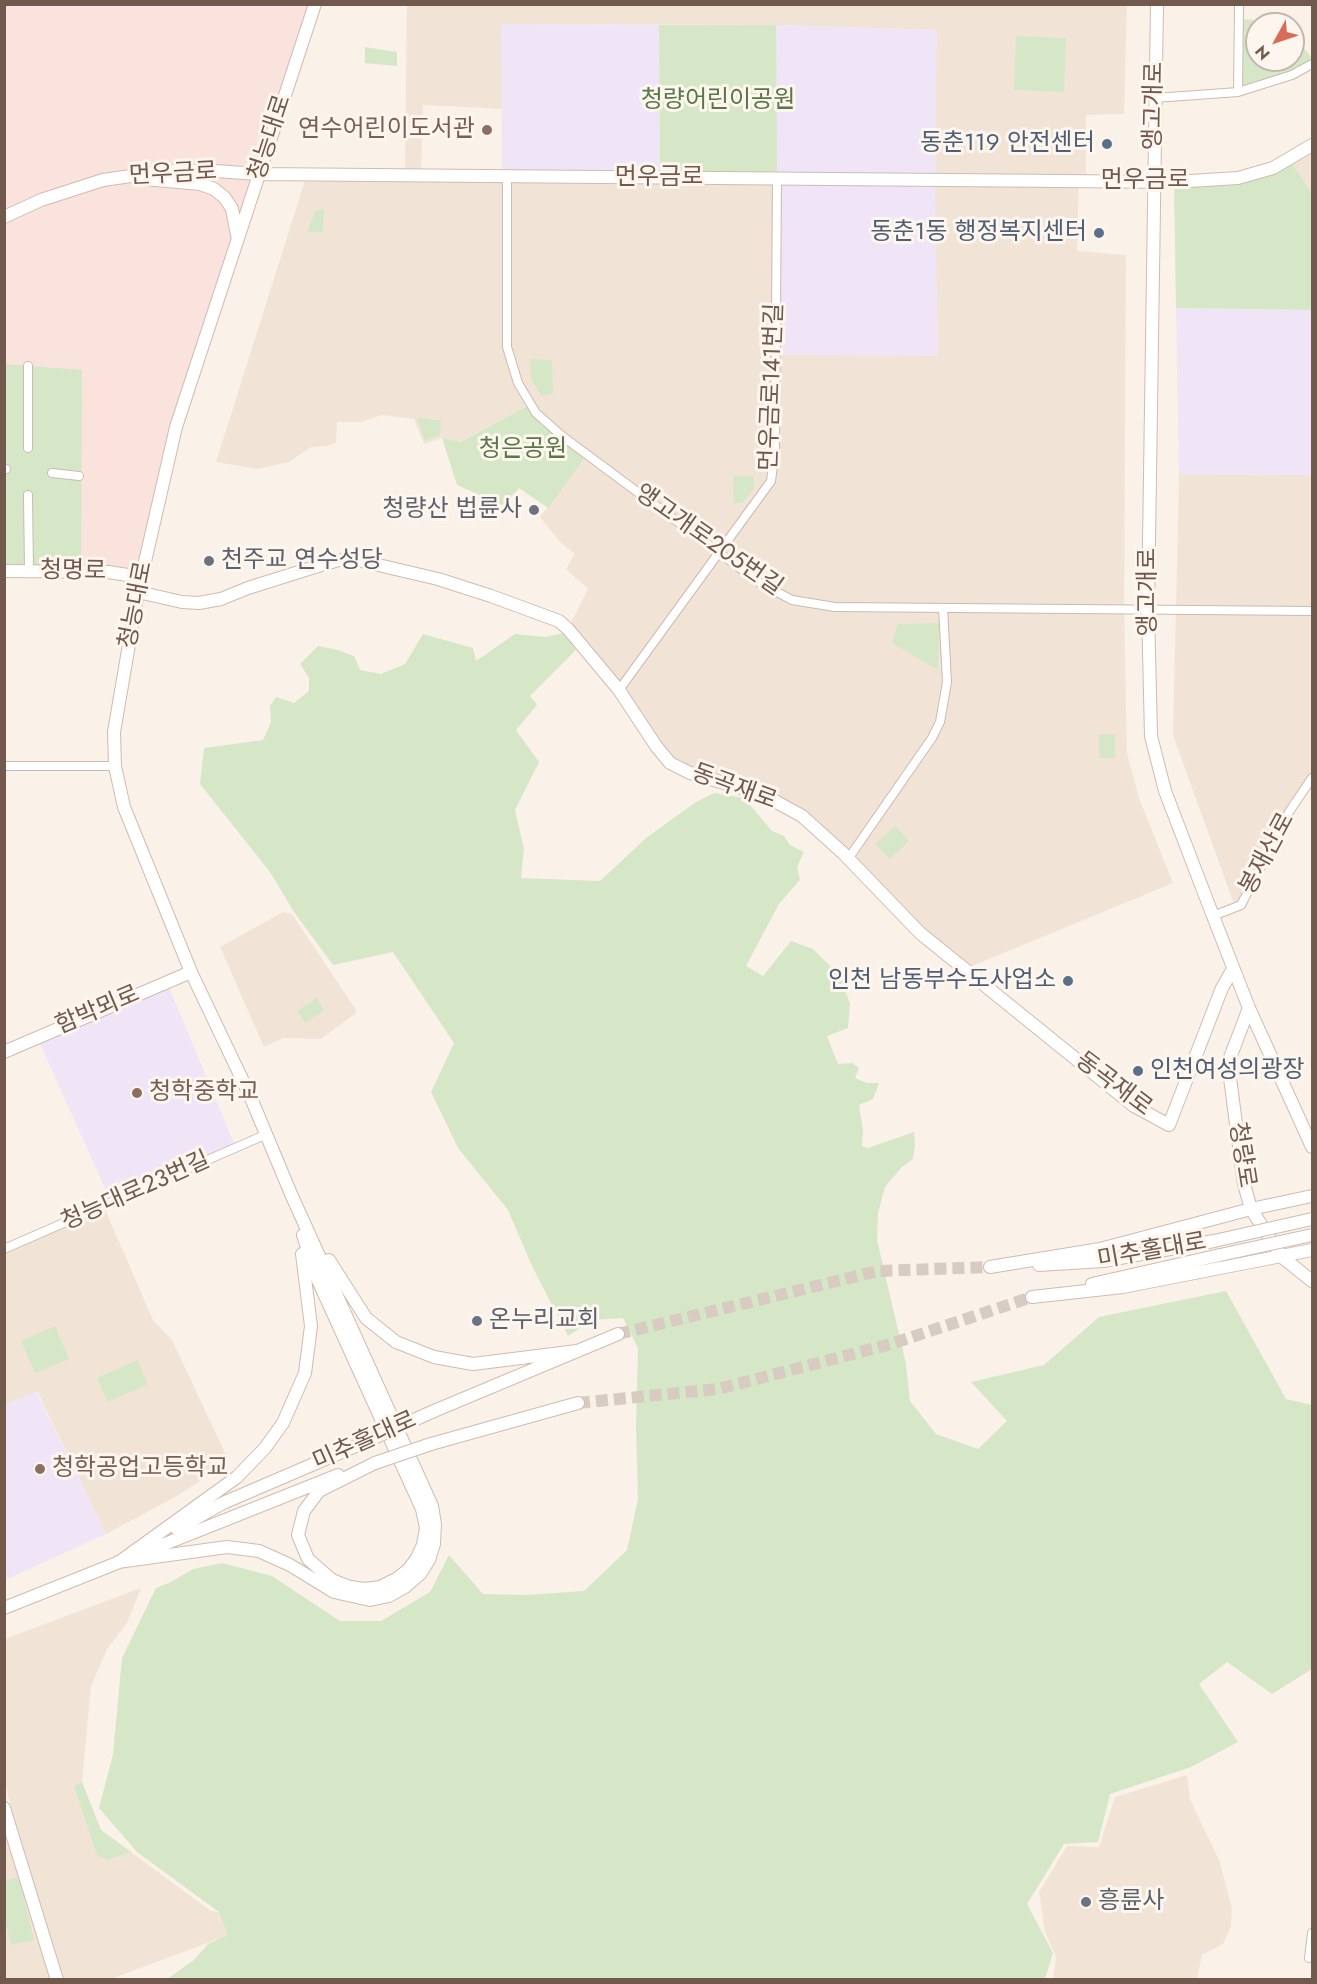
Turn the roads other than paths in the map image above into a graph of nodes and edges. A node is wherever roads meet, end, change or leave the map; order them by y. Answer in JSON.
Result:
{"nodes":[{"id":1,"x":315,"y":4,"type":"edge"},
{"id":2,"x":1157,"y":4,"type":"edge"},
{"id":3,"x":1239,"y":4,"type":"edge"},
{"id":4,"x":1312,"y":64,"type":"edge"},
{"id":5,"x":1238,"y":92,"type":"junction"},
{"id":6,"x":1155,"y":98,"type":"junction"},
{"id":7,"x":1312,"y":145,"type":"edge"},
{"id":8,"x":259,"y":174,"type":"junction"},
{"id":9,"x":126,"y":176,"type":"junction"},
{"id":10,"x":507,"y":176,"type":"junction"},
{"id":11,"x":777,"y":178,"type":"junction"},
{"id":12,"x":1154,"y":182,"type":"junction"},
{"id":13,"x":4,"y":217,"type":"edge"},
{"id":14,"x":238,"y":239,"type":"junction"},
{"id":15,"x":28,"y":366,"type":"dead end"},
{"id":16,"x":28,"y":448,"type":"dead end"},
{"id":17,"x":52,"y":473,"type":"dead end"},
{"id":18,"x":80,"y":476,"type":"dead end"},
{"id":19,"x":28,"y":495,"type":"dead end"},
{"id":20,"x":720,"y":553,"type":"junction"},
{"id":21,"x":4,"y":571,"type":"edge"},
{"id":22,"x":28,"y":571,"type":"junction"},
{"id":23,"x":141,"y":577,"type":"junction"},
{"id":24,"x":138,"y":592,"type":"junction"},
{"id":25,"x":943,"y":608,"type":"junction"},
{"id":26,"x":1148,"y":609,"type":"junction"},
{"id":27,"x":1312,"y":611,"type":"edge"},
{"id":28,"x":619,"y":690,"type":"junction"},
{"id":29,"x":4,"y":766,"type":"edge"},
{"id":30,"x":114,"y":766,"type":"junction"},
{"id":31,"x":1312,"y":778,"type":"edge"},
{"id":32,"x":848,"y":860,"type":"junction"},
{"id":33,"x":1212,"y":916,"type":"junction"},
{"id":34,"x":1233,"y":969,"type":"junction"},
{"id":35,"x":191,"y":972,"type":"junction"},
{"id":36,"x":1249,"y":1008,"type":"junction"},
{"id":37,"x":4,"y":1052,"type":"edge"},
{"id":38,"x":267,"y":1134,"type":"junction"},
{"id":39,"x":1312,"y":1147,"type":"edge"},
{"id":40,"x":291,"y":1194,"type":"junction"},
{"id":41,"x":1312,"y":1196,"type":"edge"},
{"id":42,"x":1251,"y":1209,"type":"junction"},
{"id":43,"x":1312,"y":1219,"type":"edge"},
{"id":44,"x":1312,"y":1235,"type":"edge"},
{"id":45,"x":4,"y":1249,"type":"edge"},
{"id":46,"x":1312,"y":1251,"type":"edge"},
{"id":47,"x":1282,"y":1257,"type":"junction"},
{"id":48,"x":1312,"y":1281,"type":"edge"},
{"id":49,"x":618,"y":1334,"type":"tunnel mouth"},
{"id":50,"x":577,"y":1351,"type":"junction"},
{"id":51,"x":578,"y":1403,"type":"tunnel mouth"},
{"id":52,"x":375,"y":1463,"type":"junction"},
{"id":53,"x":118,"y":1562,"type":"junction"},
{"id":54,"x":4,"y":1608,"type":"edge"},
{"id":55,"x":4,"y":1808,"type":"edge"},
{"id":56,"x":1312,"y":1933,"type":"edge"},
{"id":57,"x":1311,"y":1960,"type":"edge"},
{"id":58,"x":57,"y":1980,"type":"edge"}],
"edges":[{"from":1,"to":8,"type":"main road","name":"청능대로"},
{"from":2,"to":6,"type":"main road","name":"앵고개로"},
{"from":3,"to":5,"type":"street"},
{"from":4,"to":5,"type":"street"},
{"from":5,"to":6,"type":"street"},
{"from":6,"to":12,"type":"main road","name":"앵고개로"},
{"from":7,"to":12,"type":"main road","name":"먼우금로"},
{"from":8,"to":9,"type":"main road","name":"먼우금로"},
{"from":8,"to":10,"type":"main road","name":"먼우금로"},
{"from":8,"to":14,"type":"main road","name":"청능대로"},
{"from":9,"to":13,"type":"main road","name":"먼우금로"},
{"from":9,"to":14,"type":"main road"},
{"from":10,"to":11,"type":"main road","name":"먼우금로"},
{"from":10,"to":20,"type":"street","name":"앵고개로205번길"},
{"from":11,"to":12,"type":"main road","name":"먼우금로"},
{"from":11,"to":20,"type":"street","name":"먼우금로141번길"},
{"from":12,"to":26,"type":"main road","name":"앵고개로"},
{"from":14,"to":23,"type":"main road","name":"청능대로"},
{"from":15,"to":16,"type":"street"},
{"from":17,"to":18,"type":"street"},
{"from":19,"to":22,"type":"street"},
{"from":20,"to":25,"type":"street","name":"앵고개로205번길"},
{"from":20,"to":28,"type":"street","name":"먼우금로141번길"},
{"from":21,"to":22,"type":"main road","name":"청명로"},
{"from":22,"to":23,"type":"main road","name":"청명로"},
{"from":23,"to":24,"type":"main road","name":"청능대로"},
{"from":24,"to":28,"type":"main road","name":"동곡재로"},
{"from":24,"to":30,"type":"main road","name":"청능대로"},
{"from":25,"to":26,"type":"street","name":"앵고개로205번길"},
{"from":25,"to":32,"type":"street"},
{"from":26,"to":27,"type":"street","name":"앵고개로205번길"},
{"from":26,"to":33,"type":"main road","name":"앵고개로"},
{"from":28,"to":32,"type":"main road","name":"동곡재로"},
{"from":29,"to":30,"type":"street"},
{"from":30,"to":35,"type":"main road","name":"청능대로"},
{"from":31,"to":33,"type":"street","name":"봉재산로"},
{"from":32,"to":34,"type":"main road","name":"동곡재로"},
{"from":33,"to":34,"type":"main road","name":"앵고개로"},
{"from":34,"to":36,"type":"main road","name":"앵고개로"},
{"from":35,"to":37,"type":"main road","name":"함박뫼로"},
{"from":35,"to":38,"type":"main road","name":"청능대로"},
{"from":36,"to":39,"type":"main road","name":"앵고개로"},
{"from":36,"to":42,"type":"main road","name":"청량로"},
{"from":38,"to":40,"type":"main road","name":"청능대로"},
{"from":38,"to":45,"type":"street","name":"청능대로23번길"},
{"from":40,"to":50,"type":"main road"},
{"from":40,"to":52,"type":"main road"},
{"from":40,"to":53,"type":"main road"},
{"from":40,"to":53,"type":"main road"},
{"from":41,"to":42,"type":"main road"},
{"from":42,"to":43,"type":"main road","name":"미추홀대로","bridge":true},
{"from":42,"to":47,"type":"main road","name":"청량로"},
{"from":44,"to":47,"type":"main road","name":"미추홀대로","bridge":true},
{"from":46,"to":47,"type":"main road"},
{"from":47,"to":48,"type":"main road","name":"청량로"},
{"from":49,"to":50,"type":"main road","name":"미추홀대로"},
{"from":50,"to":53,"type":"main road","name":"미추홀대로","bridge":true},
{"from":51,"to":52,"type":"main road","name":"미추홀대로","bridge":true},
{"from":52,"to":53,"type":"main road","name":"미추홀대로"},
{"from":53,"to":54,"type":"main road","name":"미추홀대로"},
{"from":55,"to":58,"type":"main road"},
{"from":56,"to":57,"type":"street"}]}
